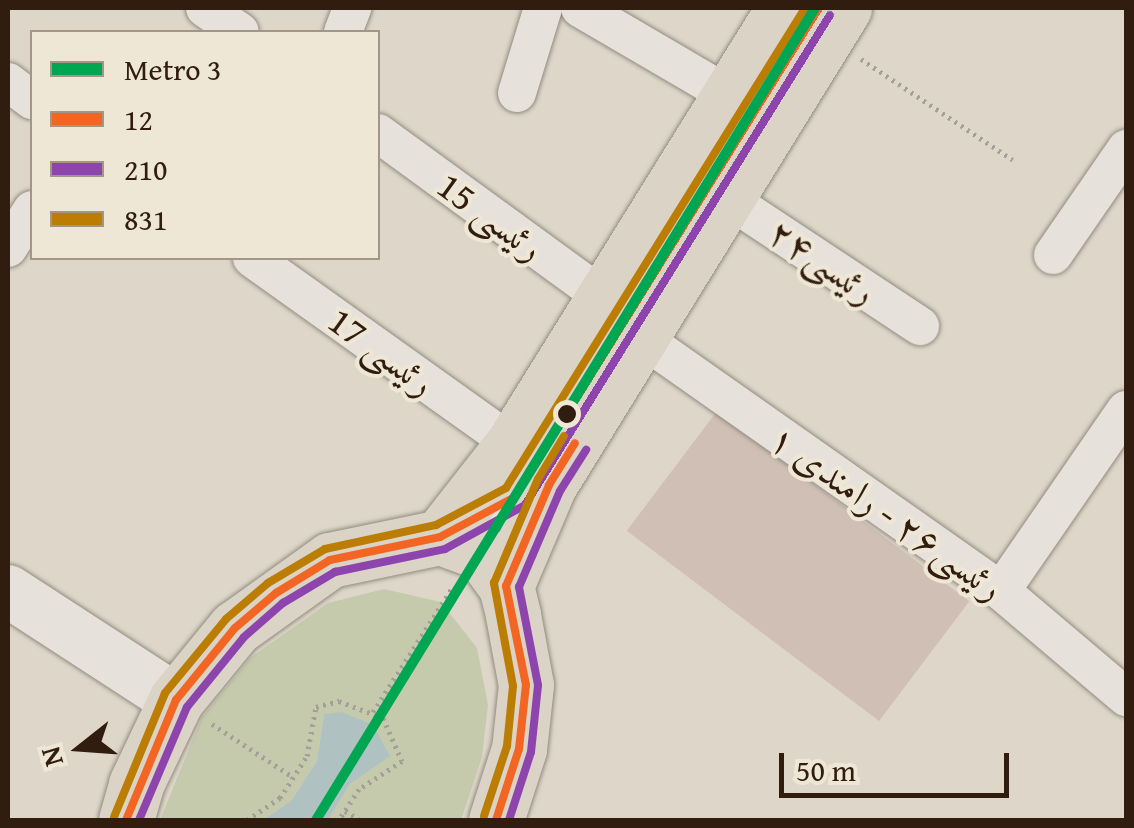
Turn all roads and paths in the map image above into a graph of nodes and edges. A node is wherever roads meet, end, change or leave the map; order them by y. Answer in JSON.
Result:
{"nodes":[{"id":1,"x":206,"y":8,"type":"edge"},
{"id":2,"x":543,"y":8,"type":"edge"},
{"id":3,"x":580,"y":8,"type":"edge"},
{"id":4,"x":818,"y":15,"type":"edge"},
{"id":5,"x":237,"y":30,"type":"edge"},
{"id":6,"x":8,"y":82,"type":"edge"},
{"id":7,"x":517,"y":94,"type":"dead end"},
{"id":8,"x":729,"y":95,"type":"junction"},
{"id":9,"x":30,"y":98,"type":"edge"},
{"id":10,"x":380,"y":135,"type":"edge"},
{"id":11,"x":1126,"y":149,"type":"edge"},
{"id":12,"x":1013,"y":160,"type":"dead end"},
{"id":13,"x":725,"y":197,"type":"junction"},
{"id":14,"x":30,"y":213,"type":"edge"},
{"id":15,"x":8,"y":248,"type":"edge"},
{"id":16,"x":1053,"y":255,"type":"dead end"},
{"id":17,"x":255,"y":260,"type":"edge"},
{"id":18,"x":622,"y":318,"type":"junction"},
{"id":19,"x":920,"y":326,"type":"dead end"},
{"id":20,"x":1126,"y":410,"type":"edge"},
{"id":21,"x":513,"y":444,"type":"junction"},
{"id":22,"x":475,"y":558,"type":"junction"},
{"id":23,"x":8,"y":591,"type":"edge"},
{"id":24,"x":1002,"y":591,"type":"junction"},
{"id":25,"x":1126,"y":697,"type":"edge"},
{"id":26,"x":176,"y":700,"type":"junction"},
{"id":27,"x":373,"y":712,"type":"junction"},
{"id":28,"x":293,"y":777,"type":"junction"},
{"id":29,"x":345,"y":810,"type":"junction"},
{"id":30,"x":126,"y":820,"type":"edge"},
{"id":31,"x":247,"y":820,"type":"edge"},
{"id":32,"x":338,"y":820,"type":"edge"},
{"id":33,"x":360,"y":820,"type":"edge"},
{"id":34,"x":496,"y":820,"type":"edge"}],
"edges":[{"from":1,"to":5,"type":"street"},
{"from":2,"to":7,"type":"street"},
{"from":3,"to":8,"type":"street"},
{"from":4,"to":8,"type":"main road"},
{"from":4,"to":12,"type":"path"},
{"from":4,"to":13,"type":"main road"},
{"from":4,"to":22,"type":"lane"},
{"from":6,"to":9,"type":"street"},
{"from":8,"to":18,"type":"main road"},
{"from":10,"to":18,"type":"street","name":"رئیسی 15"},
{"from":11,"to":16,"type":"street"},
{"from":13,"to":18,"type":"main road"},
{"from":13,"to":19,"type":"street","name":"رئیسی۲۴"},
{"from":14,"to":15,"type":"street"},
{"from":17,"to":21,"type":"street","name":"رئیسی 17"},
{"from":18,"to":21,"type":"main road"},
{"from":18,"to":22,"type":"main road"},
{"from":18,"to":24,"type":"street","name":"رئیسی۲۶ - رامندی ۱"},
{"from":20,"to":24,"type":"street"},
{"from":21,"to":22,"type":"main road"},
{"from":22,"to":26,"type":"main road"},
{"from":22,"to":27,"type":"path"},
{"from":22,"to":34,"type":"main road"},
{"from":23,"to":26,"type":"street"},
{"from":24,"to":25,"type":"street","name":"رئیسی۲۶ - رامندی ۱"},
{"from":26,"to":28,"type":"path"},
{"from":26,"to":30,"type":"main road"},
{"from":27,"to":28,"type":"path"},
{"from":27,"to":29,"type":"path"},
{"from":28,"to":31,"type":"path"},
{"from":29,"to":32,"type":"path"},
{"from":29,"to":33,"type":"path"}]}
